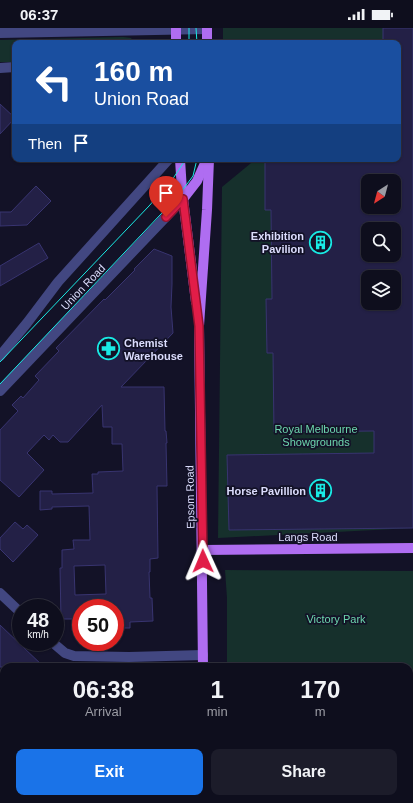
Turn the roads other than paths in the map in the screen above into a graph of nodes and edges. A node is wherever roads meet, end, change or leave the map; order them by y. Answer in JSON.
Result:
{"nodes":[{"id":1,"x":176,"y":28,"type":"edge"},
{"id":2,"x":207,"y":28,"type":"edge"},
{"id":3,"x":0,"y":33,"type":"edge"},
{"id":4,"x":176,"y":40,"type":"edge"},
{"id":5,"x":207,"y":40,"type":"edge"},
{"id":6,"x":12,"y":67,"type":"edge"},
{"id":7,"x":0,"y":68,"type":"edge"},
{"id":8,"x":166,"y":162,"type":"edge"},
{"id":9,"x":180,"y":162,"type":"edge"},
{"id":10,"x":206,"y":162,"type":"edge"},
{"id":11,"x":207,"y":162,"type":"edge"},
{"id":12,"x":183,"y":199,"type":"junction"},
{"id":13,"x":199,"y":326,"type":"junction"},
{"id":14,"x":0,"y":356,"type":"edge"},
{"id":15,"x":0,"y":391,"type":"edge"},
{"id":16,"x":413,"y":548,"type":"edge"},
{"id":17,"x":202,"y":550,"type":"junction"},
{"id":18,"x":0,"y":592,"type":"edge"},
{"id":19,"x":12,"y":604,"type":"edge"},
{"id":20,"x":63,"y":651,"type":"edge"},
{"id":21,"x":203,"y":655,"type":"junction"},
{"id":22,"x":203,"y":663,"type":"edge"}],
"edges":[{"from":1,"to":2,"type":"street"},
{"from":1,"to":3,"type":"street"},
{"from":1,"to":4,"type":"main road"},
{"from":2,"to":5,"type":"main road"},
{"from":6,"to":7,"type":"street"},
{"from":8,"to":14,"type":"street","name":"Union Road"},
{"from":9,"to":12,"type":"main road","name":"Epsom Road"},
{"from":10,"to":12,"type":"main road"},
{"from":11,"to":13,"type":"main road","name":"Epsom Road"},
{"from":12,"to":13,"type":"main road","name":"Epsom Road"},
{"from":12,"to":15,"type":"street","name":"Union Road"},
{"from":13,"to":17,"type":"main road","name":"Epsom Road"},
{"from":16,"to":17,"type":"main road","name":"Langs Road"},
{"from":17,"to":21,"type":"main road","name":"Epsom Road"},
{"from":18,"to":19,"type":"street"},
{"from":20,"to":21,"type":"street"},
{"from":21,"to":22,"type":"main road","name":"Epsom Road"}]}
